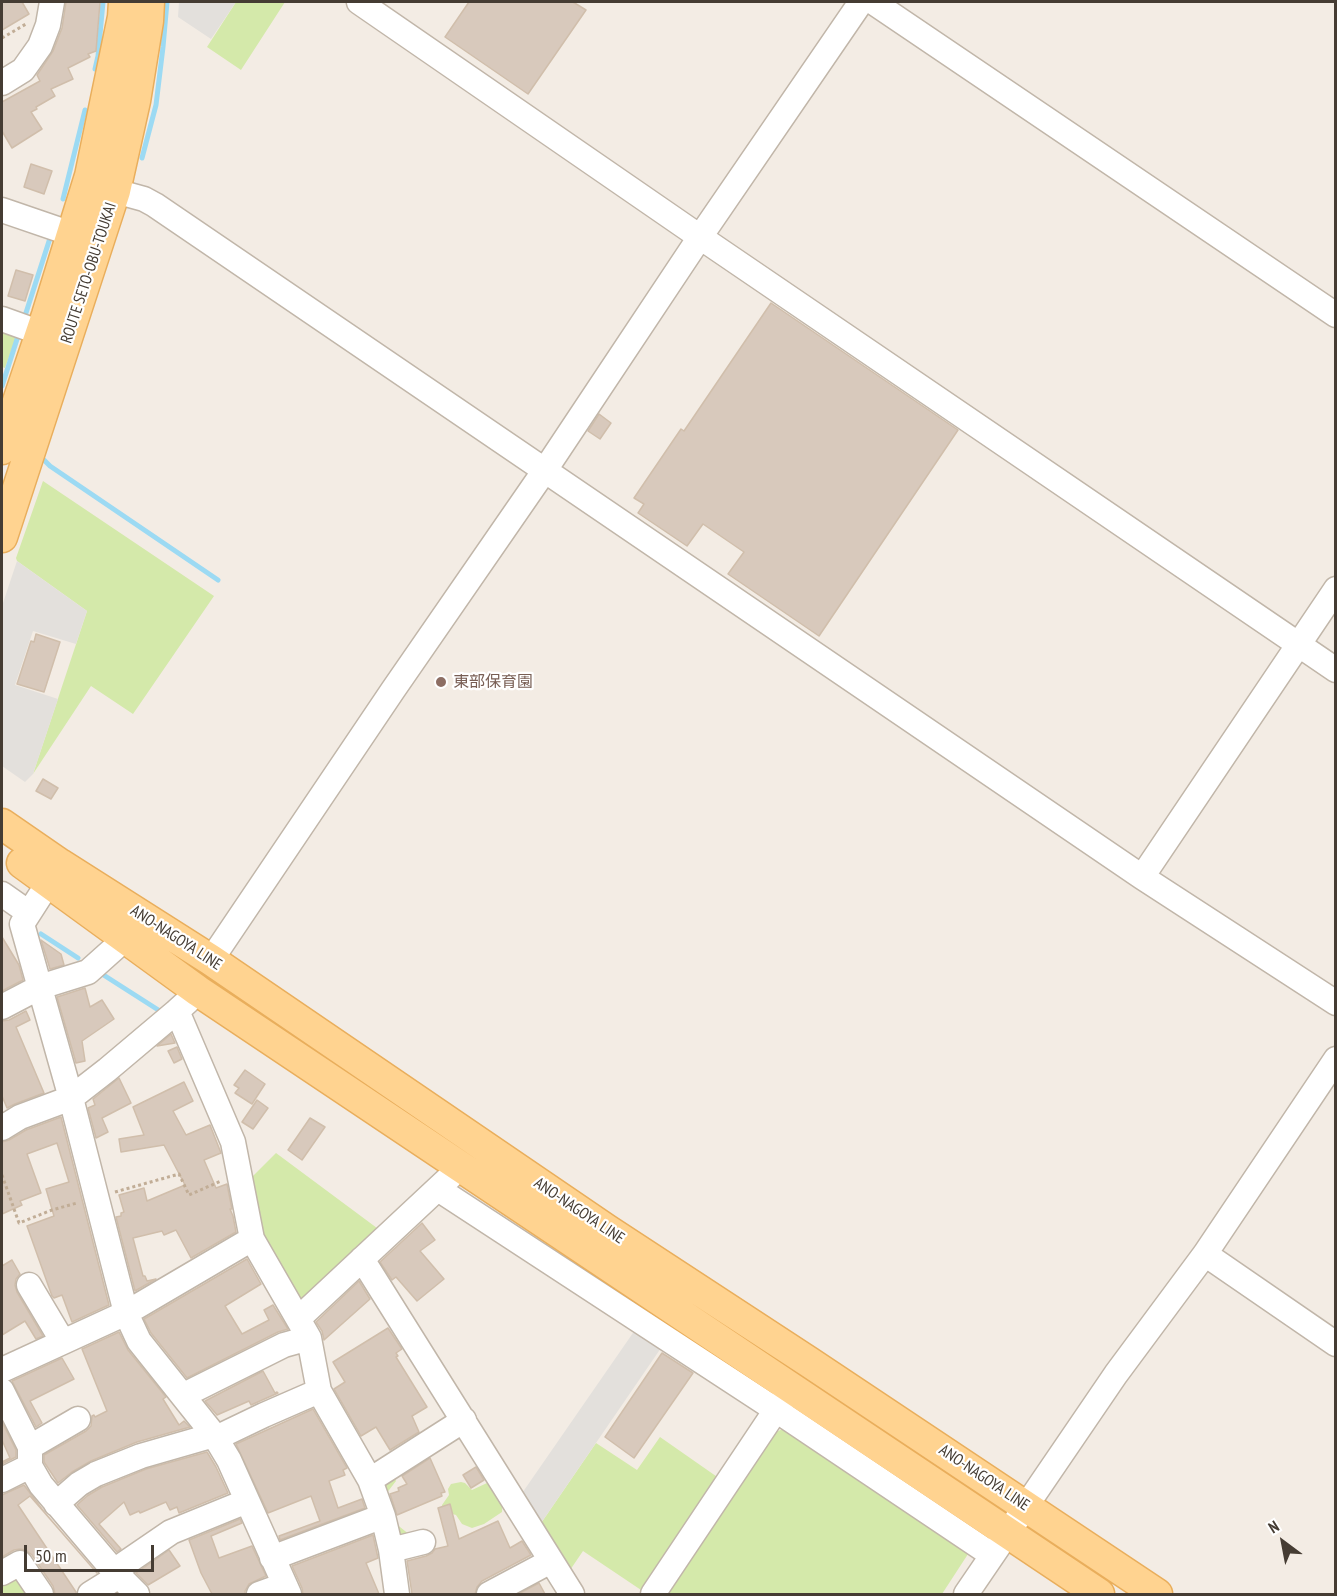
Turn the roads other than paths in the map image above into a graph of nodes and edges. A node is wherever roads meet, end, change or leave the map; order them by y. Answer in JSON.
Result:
{"nodes":[{"id":1,"x":52,"y":2,"type":"edge"},
{"id":2,"x":124,"y":2,"type":"edge"},
{"id":3,"x":149,"y":2,"type":"edge"},
{"id":4,"x":359,"y":2,"type":"edge"},
{"id":5,"x":384,"y":2,"type":"edge"},
{"id":6,"x":861,"y":2,"type":"edge"},
{"id":7,"x":873,"y":2,"type":"edge"},
{"id":8,"x":2,"y":83,"type":"edge"},
{"id":9,"x":116,"y":191,"type":"junction"},
{"id":10,"x":2,"y":210,"type":"edge"},
{"id":11,"x":705,"y":230,"type":"junction"},
{"id":12,"x":72,"y":234,"type":"junction"},
{"id":13,"x":1335,"y":315,"type":"edge"},
{"id":14,"x":2,"y":319,"type":"edge"},
{"id":15,"x":41,"y":333,"type":"junction"},
{"id":16,"x":8,"y":410,"type":"edge"},
{"id":17,"x":2,"y":449,"type":"edge"},
{"id":18,"x":545,"y":470,"type":"junction"},
{"id":19,"x":2,"y":537,"type":"edge"},
{"id":20,"x":1335,"y":589,"type":"edge"},
{"id":21,"x":1303,"y":637,"type":"junction"},
{"id":22,"x":1335,"y":650,"type":"edge"},
{"id":23,"x":1335,"y":670,"type":"edge"},
{"id":24,"x":2,"y":824,"type":"edge"},
{"id":25,"x":2,"y":849,"type":"edge"},
{"id":26,"x":1142,"y":877,"type":"junction"},
{"id":27,"x":49,"y":882,"type":"junction"},
{"id":28,"x":2,"y":894,"type":"edge"},
{"id":29,"x":29,"y":913,"type":"junction"},
{"id":30,"x":126,"y":938,"type":"junction"},
{"id":31,"x":211,"y":960,"type":"junction"},
{"id":32,"x":40,"y":987,"type":"junction"},
{"id":33,"x":188,"y":1001,"type":"junction"},
{"id":34,"x":1335,"y":1004,"type":"edge"},
{"id":35,"x":2,"y":1007,"type":"edge"},
{"id":36,"x":1335,"y":1059,"type":"edge"},
{"id":37,"x":71,"y":1098,"type":"junction"},
{"id":38,"x":2,"y":1128,"type":"edge"},
{"id":39,"x":461,"y":1167,"type":"junction"},
{"id":40,"x":438,"y":1189,"type":"junction"},
{"id":41,"x":252,"y":1239,"type":"junction"},
{"id":42,"x":1205,"y":1254,"type":"junction"},
{"id":43,"x":362,"y":1259,"type":"junction"},
{"id":44,"x":29,"y":1285,"type":"dead end"},
{"id":45,"x":126,"y":1313,"type":"junction"},
{"id":46,"x":304,"y":1328,"type":"junction"},
{"id":47,"x":63,"y":1342,"type":"junction"},
{"id":48,"x":1335,"y":1344,"type":"edge"},
{"id":49,"x":5,"y":1361,"type":"edge"},
{"id":50,"x":809,"y":1362,"type":"junction"},
{"id":51,"x":319,"y":1391,"type":"junction"},
{"id":52,"x":184,"y":1395,"type":"junction"},
{"id":53,"x":783,"y":1399,"type":"junction"},
{"id":54,"x":4,"y":1404,"type":"edge"},
{"id":55,"x":78,"y":1419,"type":"dead end"},
{"id":56,"x":464,"y":1420,"type":"junction"},
{"id":57,"x":215,"y":1436,"type":"junction"},
{"id":58,"x":30,"y":1456,"type":"junction"},
{"id":59,"x":370,"y":1479,"type":"junction"},
{"id":60,"x":2,"y":1480,"type":"edge"},
{"id":61,"x":247,"y":1501,"type":"junction"},
{"id":62,"x":57,"y":1504,"type":"junction"},
{"id":63,"x":1026,"y":1506,"type":"junction"},
{"id":64,"x":383,"y":1516,"type":"junction"},
{"id":65,"x":423,"y":1542,"type":"dead end"},
{"id":66,"x":1000,"y":1544,"type":"junction"},
{"id":67,"x":391,"y":1551,"type":"junction"},
{"id":68,"x":272,"y":1558,"type":"junction"},
{"id":69,"x":551,"y":1562,"type":"junction"},
{"id":70,"x":2,"y":1573,"type":"edge"},
{"id":71,"x":116,"y":1573,"type":"junction"},
{"id":72,"x":286,"y":1590,"type":"edge"},
{"id":73,"x":41,"y":1594,"type":"edge"},
{"id":74,"x":90,"y":1594,"type":"edge"},
{"id":75,"x":137,"y":1594,"type":"edge"},
{"id":76,"x":259,"y":1594,"type":"edge"},
{"id":77,"x":397,"y":1594,"type":"edge"},
{"id":78,"x":489,"y":1594,"type":"edge"},
{"id":79,"x":572,"y":1594,"type":"edge"},
{"id":80,"x":653,"y":1594,"type":"edge"},
{"id":81,"x":966,"y":1594,"type":"edge"},
{"id":82,"x":1099,"y":1594,"type":"edge"},
{"id":83,"x":1157,"y":1594,"type":"edge"}],
"edges":[{"from":1,"to":8,"type":"street"},
{"from":2,"to":12,"type":"main road","name":"ROUTE SETO-OBU-TOUKAI"},
{"from":3,"to":9,"type":"main road","name":"ROUTE SETO-OBU-TOUKAI"},
{"from":4,"to":11,"type":"street"},
{"from":5,"to":11,"type":"street"},
{"from":6,"to":11,"type":"street"},
{"from":7,"to":13,"type":"street"},
{"from":9,"to":18,"type":"street"},
{"from":9,"to":19,"type":"main road","name":"ROUTE SETO-OBU-TOUKAI"},
{"from":10,"to":12,"type":"street"},
{"from":11,"to":18,"type":"street"},
{"from":11,"to":21,"type":"street"},
{"from":12,"to":15,"type":"main road","name":"ROUTE SETO-OBU-TOUKAI"},
{"from":14,"to":15,"type":"street"},
{"from":15,"to":16,"type":"main road","name":"ROUTE SETO-OBU-TOUKAI"},
{"from":16,"to":17,"type":"main road","name":"ROUTE SETO-OBU-TOUKAI"},
{"from":18,"to":26,"type":"street"},
{"from":18,"to":31,"type":"street"},
{"from":20,"to":21,"type":"street"},
{"from":21,"to":22,"type":"street"},
{"from":21,"to":23,"type":"street"},
{"from":21,"to":26,"type":"street"},
{"from":24,"to":31,"type":"main road","name":"ANO-NAGOYA LINE"},
{"from":25,"to":27,"type":"main road","name":"ANO-NAGOYA LINE"},
{"from":26,"to":34,"type":"street"},
{"from":27,"to":29,"type":"street"},
{"from":27,"to":30,"type":"main road","name":"ANO-NAGOYA LINE"},
{"from":28,"to":29,"type":"street"},
{"from":29,"to":32,"type":"street"},
{"from":30,"to":32,"type":"street"},
{"from":30,"to":33,"type":"main road","name":"ANO-NAGOYA LINE"},
{"from":31,"to":50,"type":"main road","name":"ANO-NAGOYA LINE"},
{"from":32,"to":35,"type":"street"},
{"from":32,"to":37,"type":"street"},
{"from":33,"to":37,"type":"street"},
{"from":33,"to":39,"type":"main road","name":"ANO-NAGOYA LINE"},
{"from":33,"to":41,"type":"street"},
{"from":36,"to":42,"type":"street"},
{"from":37,"to":38,"type":"street"},
{"from":37,"to":45,"type":"street"},
{"from":39,"to":40,"type":"street"},
{"from":39,"to":53,"type":"main road","name":"ANO-NAGOYA LINE"},
{"from":40,"to":43,"type":"street"},
{"from":40,"to":53,"type":"street"},
{"from":41,"to":45,"type":"street"},
{"from":41,"to":46,"type":"street"},
{"from":42,"to":48,"type":"street"},
{"from":42,"to":63,"type":"street"},
{"from":43,"to":46,"type":"street"},
{"from":43,"to":56,"type":"street"},
{"from":44,"to":47,"type":"street"},
{"from":45,"to":47,"type":"street"},
{"from":45,"to":52,"type":"street"},
{"from":46,"to":51,"type":"street"},
{"from":46,"to":52,"type":"street"},
{"from":47,"to":49,"type":"street"},
{"from":50,"to":53,"type":"street"},
{"from":50,"to":63,"type":"main road","name":"ANO-NAGOYA LINE"},
{"from":51,"to":57,"type":"street"},
{"from":51,"to":59,"type":"street"},
{"from":52,"to":57,"type":"street"},
{"from":53,"to":66,"type":"main road","name":"ANO-NAGOYA LINE"},
{"from":53,"to":80,"type":"street"},
{"from":54,"to":58,"type":"street"},
{"from":55,"to":58,"type":"street"},
{"from":56,"to":59,"type":"street"},
{"from":56,"to":69,"type":"street"},
{"from":57,"to":61,"type":"street"},
{"from":57,"to":62,"type":"street"},
{"from":58,"to":60,"type":"street"},
{"from":58,"to":62,"type":"street"},
{"from":59,"to":64,"type":"street"},
{"from":61,"to":68,"type":"street"},
{"from":61,"to":71,"type":"street"},
{"from":62,"to":71,"type":"street"},
{"from":63,"to":66,"type":"street"},
{"from":63,"to":83,"type":"main road","name":"ANO-NAGOYA LINE"},
{"from":64,"to":67,"type":"street"},
{"from":64,"to":68,"type":"street"},
{"from":65,"to":67,"type":"street"},
{"from":66,"to":81,"type":"street"},
{"from":66,"to":82,"type":"main road","name":"ANO-NAGOYA LINE"},
{"from":67,"to":77,"type":"street"},
{"from":68,"to":72,"type":"street"},
{"from":69,"to":78,"type":"street"},
{"from":69,"to":79,"type":"street"},
{"from":70,"to":73,"type":"street"},
{"from":71,"to":74,"type":"street"},
{"from":71,"to":75,"type":"street"},
{"from":72,"to":76,"type":"street"}]}
